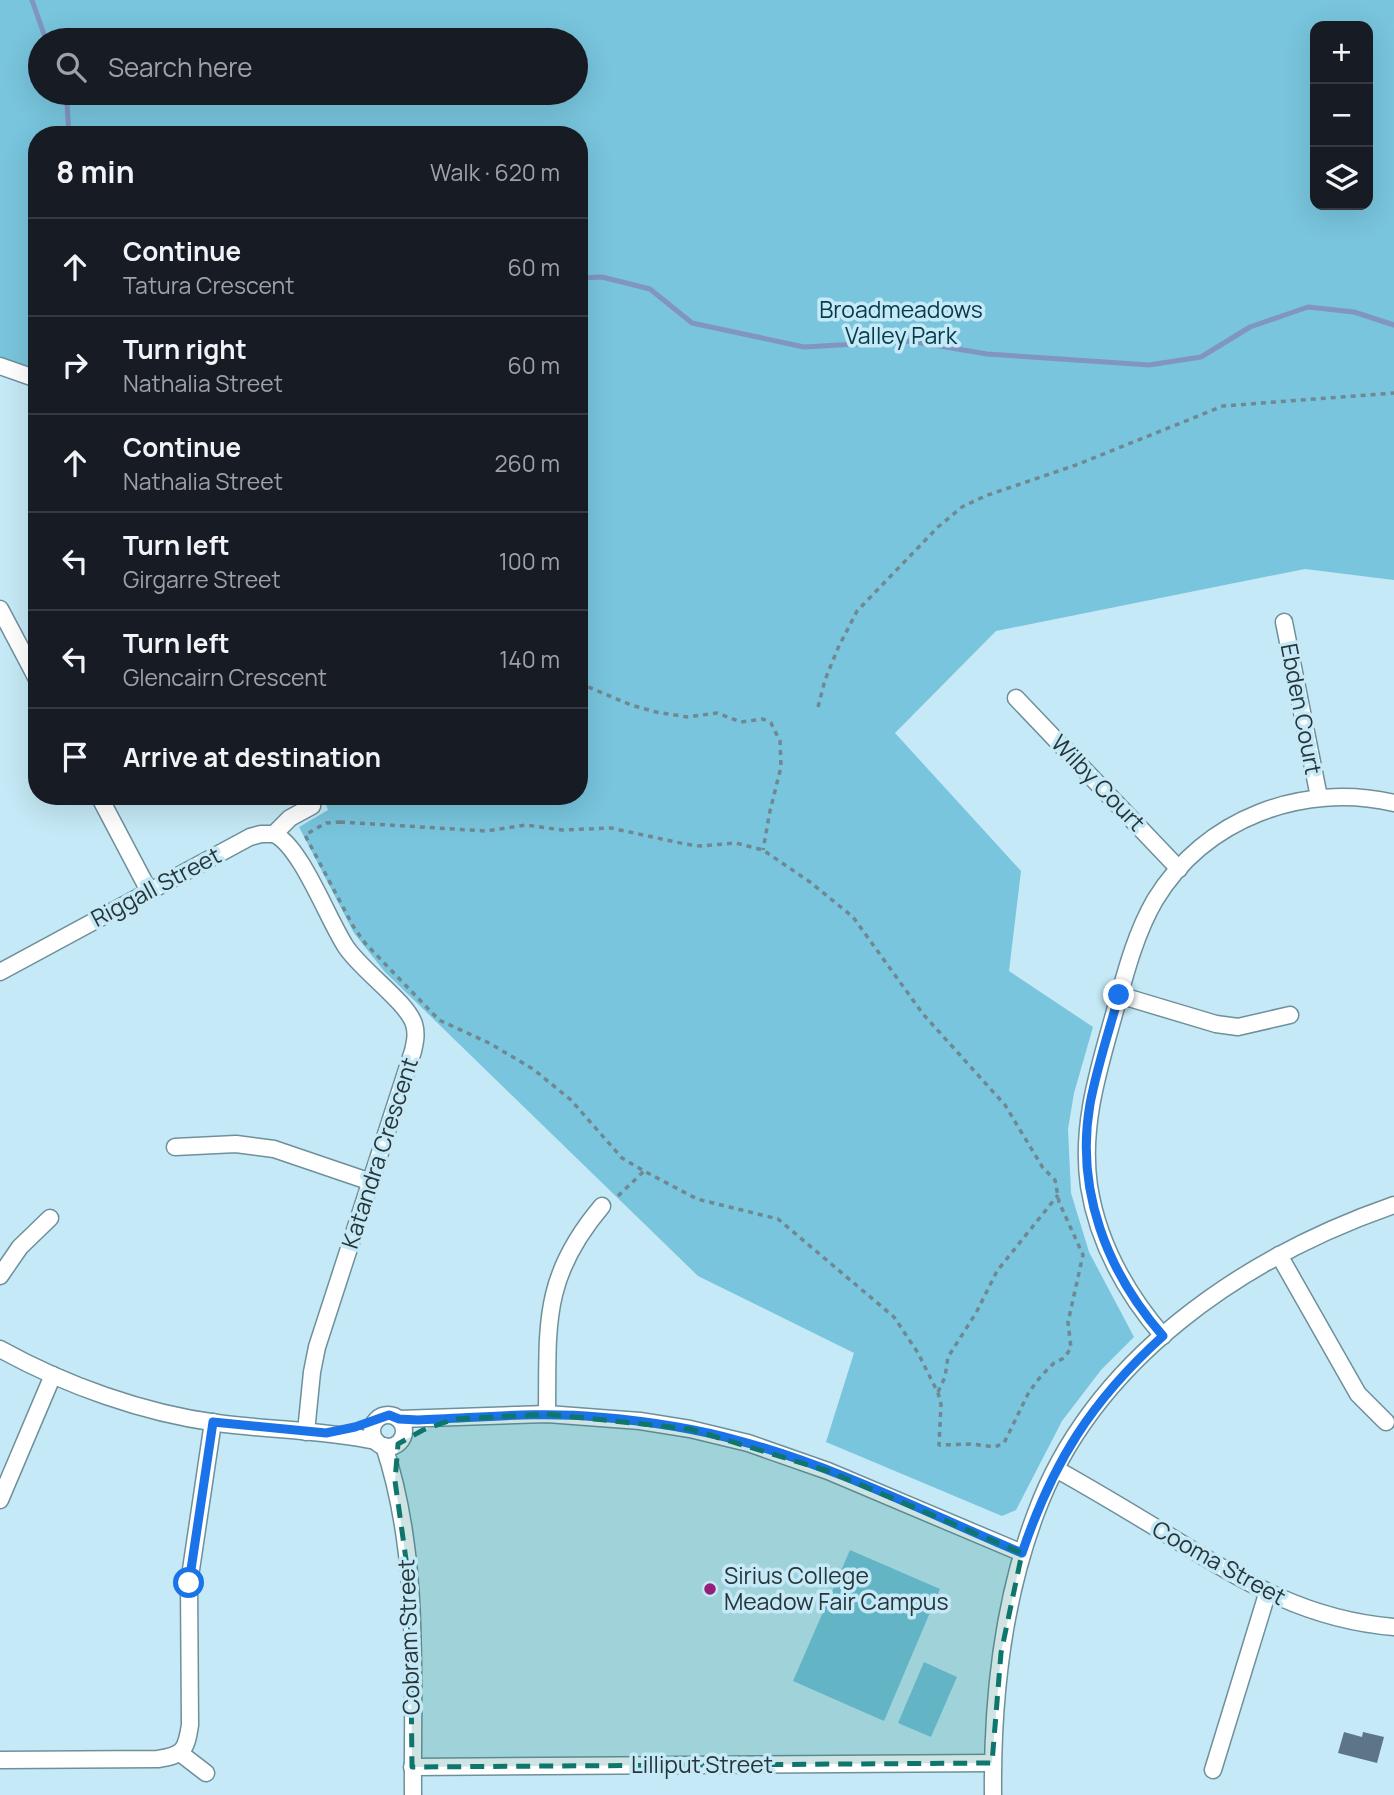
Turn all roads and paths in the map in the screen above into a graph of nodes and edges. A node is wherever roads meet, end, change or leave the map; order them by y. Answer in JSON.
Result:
{"nodes":[{"id":1,"x":0,"y":366,"type":"edge"},
{"id":2,"x":28,"y":376,"type":"edge"},
{"id":3,"x":1394,"y":393,"type":"edge"},
{"id":4,"x":0,"y":609,"type":"edge"},
{"id":5,"x":1284,"y":622,"type":"dead end"},
{"id":6,"x":28,"y":662,"type":"edge"},
{"id":7,"x":588,"y":687,"type":"edge"},
{"id":8,"x":1016,"y":698,"type":"dead end"},
{"id":9,"x":818,"y":707,"type":"dead end"},
{"id":10,"x":1319,"y":797,"type":"junction"},
{"id":11,"x":1394,"y":803,"type":"edge"},
{"id":12,"x":104,"y":805,"type":"edge"},
{"id":13,"x":312,"y":806,"type":"dead end"},
{"id":14,"x":274,"y":834,"type":"junction"},
{"id":15,"x":763,"y":850,"type":"junction"},
{"id":16,"x":1179,"y":869,"type":"junction"},
{"id":17,"x":149,"y":891,"type":"junction"},
{"id":18,"x":0,"y":972,"type":"edge"},
{"id":19,"x":1119,"y":995,"type":"junction"},
{"id":20,"x":1290,"y":1015,"type":"dead end"},
{"id":21,"x":175,"y":1147,"type":"dead end"},
{"id":22,"x":644,"y":1171,"type":"junction"},
{"id":23,"x":371,"y":1182,"type":"junction"},
{"id":24,"x":1058,"y":1195,"type":"junction"},
{"id":25,"x":618,"y":1196,"type":"dead end"},
{"id":26,"x":1394,"y":1205,"type":"edge"},
{"id":27,"x":602,"y":1206,"type":"dead end"},
{"id":28,"x":50,"y":1218,"type":"dead end"},
{"id":29,"x":1279,"y":1255,"type":"junction"},
{"id":30,"x":0,"y":1276,"type":"edge"},
{"id":31,"x":1163,"y":1336,"type":"junction"},
{"id":32,"x":0,"y":1349,"type":"edge"},
{"id":33,"x":53,"y":1375,"type":"junction"},
{"id":34,"x":938,"y":1393,"type":"junction"},
{"id":35,"x":547,"y":1414,"type":"junction"},
{"id":36,"x":399,"y":1419,"type":"junction"},
{"id":37,"x":454,"y":1419,"type":"junction"},
{"id":38,"x":375,"y":1421,"type":"junction"},
{"id":39,"x":213,"y":1422,"type":"junction"},
{"id":40,"x":1386,"y":1422,"type":"dead end"},
{"id":41,"x":306,"y":1432,"type":"junction"},
{"id":42,"x":326,"y":1433,"type":"junction"},
{"id":43,"x":390,"y":1442,"type":"junction"},
{"id":44,"x":1056,"y":1469,"type":"junction"},
{"id":45,"x":0,"y":1500,"type":"edge"},
{"id":46,"x":1022,"y":1553,"type":"junction"},
{"id":47,"x":1267,"y":1594,"type":"junction"},
{"id":48,"x":1394,"y":1627,"type":"edge"},
{"id":49,"x":180,"y":1753,"type":"junction"},
{"id":50,"x":0,"y":1760,"type":"edge"},
{"id":51,"x":992,"y":1763,"type":"junction"},
{"id":52,"x":412,"y":1767,"type":"junction"},
{"id":53,"x":1213,"y":1770,"type":"dead end"},
{"id":54,"x":206,"y":1773,"type":"dead end"},
{"id":55,"x":413,"y":1795,"type":"edge"},
{"id":56,"x":993,"y":1795,"type":"edge"}],
"edges":[{"from":1,"to":2,"type":"street"},
{"from":3,"to":9,"type":"path"},
{"from":4,"to":6,"type":"street"},
{"from":5,"to":10,"type":"street","name":"Ebden Court"},
{"from":7,"to":15,"type":"path"},
{"from":8,"to":16,"type":"street","name":"Wilby Court"},
{"from":10,"to":11,"type":"street"},
{"from":10,"to":16,"type":"street"},
{"from":12,"to":17,"type":"street"},
{"from":13,"to":14,"type":"street","name":"Riggall Street"},
{"from":14,"to":17,"type":"street","name":"Riggall Street"},
{"from":14,"to":23,"type":"street","name":"Katandra Crescent"},
{"from":15,"to":22,"type":"path"},
{"from":15,"to":24,"type":"path"},
{"from":16,"to":19,"type":"street"},
{"from":17,"to":18,"type":"street","name":"Riggall Street"},
{"from":19,"to":20,"type":"street"},
{"from":19,"to":31,"type":"street"},
{"from":21,"to":23,"type":"street"},
{"from":22,"to":25,"type":"path"},
{"from":22,"to":34,"type":"path"},
{"from":23,"to":41,"type":"street","name":"Katandra Crescent"},
{"from":24,"to":34,"type":"path"},
{"from":24,"to":34,"type":"path"},
{"from":26,"to":29,"type":"street"},
{"from":27,"to":35,"type":"street"},
{"from":28,"to":30,"type":"street"},
{"from":29,"to":31,"type":"street"},
{"from":29,"to":40,"type":"street"},
{"from":31,"to":44,"type":"street"},
{"from":32,"to":33,"type":"street"},
{"from":33,"to":39,"type":"street"},
{"from":33,"to":45,"type":"street"},
{"from":35,"to":37,"type":"street"},
{"from":35,"to":46,"type":"street"},
{"from":36,"to":37,"type":"street"},
{"from":36,"to":38,"type":"street"},
{"from":36,"to":43,"type":"street"},
{"from":37,"to":43,"type":"street"},
{"from":38,"to":42,"type":"street"},
{"from":38,"to":43,"type":"street"},
{"from":39,"to":41,"type":"street"},
{"from":39,"to":49,"type":"street"},
{"from":41,"to":42,"type":"street"},
{"from":42,"to":43,"type":"street"},
{"from":43,"to":52,"type":"street","name":"Cobram Street"},
{"from":44,"to":46,"type":"street"},
{"from":44,"to":47,"type":"street","name":"Cooma Street"},
{"from":46,"to":51,"type":"street"},
{"from":47,"to":48,"type":"street","name":"Cooma Street"},
{"from":47,"to":53,"type":"street"},
{"from":49,"to":50,"type":"street"},
{"from":49,"to":54,"type":"street"},
{"from":51,"to":52,"type":"street","name":"Lilliput Street"},
{"from":51,"to":56,"type":"street"},
{"from":52,"to":55,"type":"street","name":"Cobram Street"}]}
